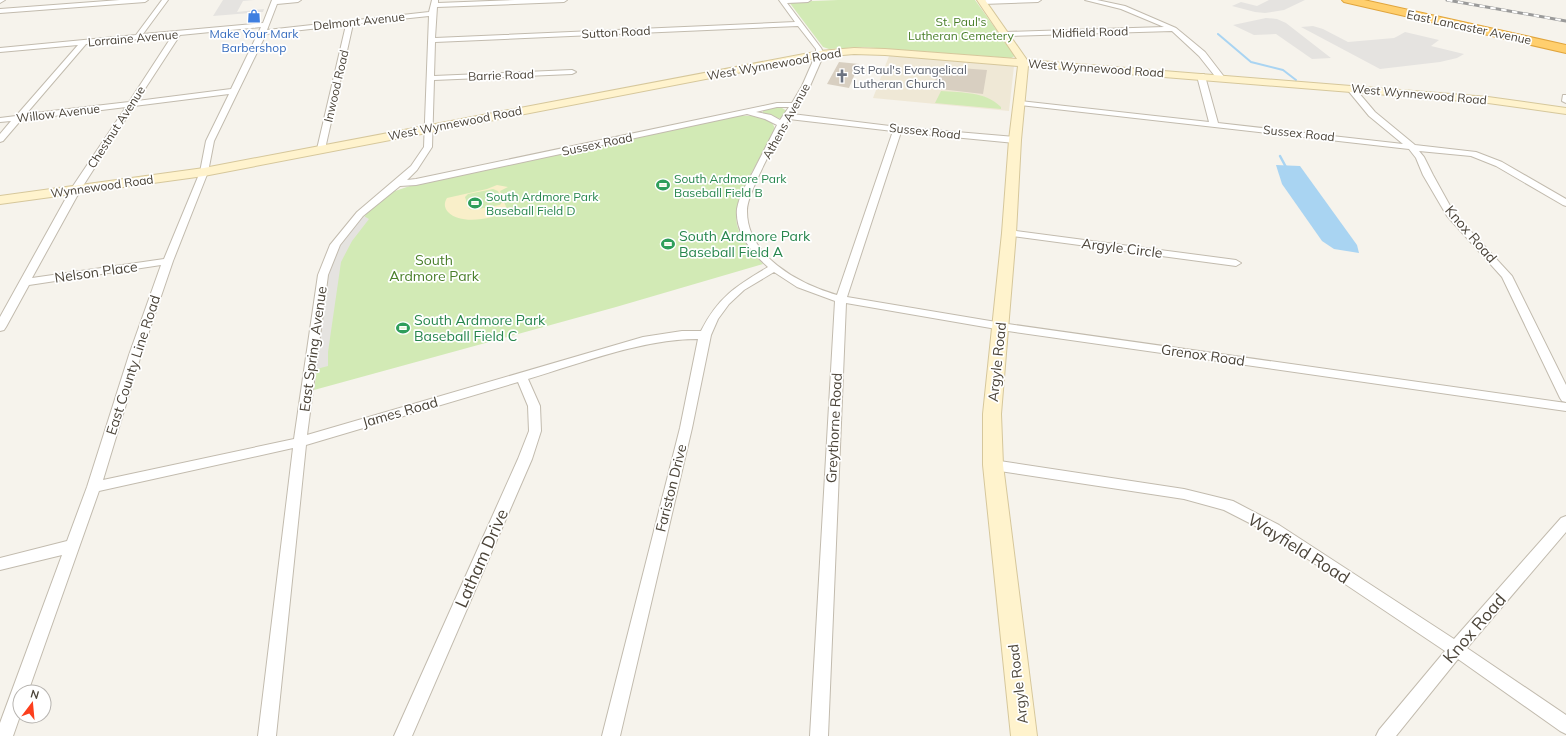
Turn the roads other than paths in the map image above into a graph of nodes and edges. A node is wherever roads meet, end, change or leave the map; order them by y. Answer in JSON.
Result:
{"nodes":[{"id":1,"x":76,"y":0,"type":"edge"},
{"id":2,"x":145,"y":0,"type":"edge"},
{"id":3,"x":165,"y":0,"type":"edge"},
{"id":4,"x":298,"y":0,"type":"edge"},
{"id":5,"x":564,"y":0,"type":"edge"},
{"id":6,"x":808,"y":0,"type":"edge"},
{"id":7,"x":1038,"y":0,"type":"edge"},
{"id":8,"x":1088,"y":0,"type":"edge"},
{"id":9,"x":1348,"y":0,"type":"edge"},
{"id":10,"x":275,"y":1,"type":"edge"},
{"id":11,"x":782,"y":1,"type":"edge"},
{"id":12,"x":982,"y":1,"type":"edge"},
{"id":13,"x":435,"y":3,"type":"edge"},
{"id":14,"x":69,"y":6,"type":"junction"},
{"id":15,"x":0,"y":11,"type":"edge"},
{"id":16,"x":432,"y":14,"type":"junction"},
{"id":17,"x":350,"y":22,"type":"junction"},
{"id":18,"x":800,"y":24,"type":"junction"},
{"id":19,"x":264,"y":28,"type":"junction"},
{"id":20,"x":1174,"y":30,"type":"junction"},
{"id":21,"x":177,"y":34,"type":"junction"},
{"id":22,"x":1006,"y":34,"type":"junction"},
{"id":23,"x":138,"y":38,"type":"junction"},
{"id":24,"x":432,"y":40,"type":"junction"},
{"id":25,"x":83,"y":43,"type":"junction"},
{"id":26,"x":1566,"y":48,"type":"edge"},
{"id":27,"x":0,"y":50,"type":"edge"},
{"id":28,"x":820,"y":54,"type":"junction"},
{"id":29,"x":1023,"y":63,"type":"junction"},
{"id":30,"x":572,"y":72,"type":"dead end"},
{"id":31,"x":1201,"y":76,"type":"junction"},
{"id":32,"x":430,"y":78,"type":"junction"},
{"id":33,"x":1221,"y":78,"type":"junction"},
{"id":34,"x":1350,"y":88,"type":"junction"},
{"id":35,"x":235,"y":91,"type":"junction"},
{"id":36,"x":1566,"y":97,"type":"edge"},
{"id":37,"x":1566,"y":101,"type":"edge"},
{"id":38,"x":131,"y":103,"type":"junction"},
{"id":39,"x":1020,"y":103,"type":"junction"},
{"id":40,"x":796,"y":104,"type":"junction"},
{"id":41,"x":1566,"y":111,"type":"edge"},
{"id":42,"x":746,"y":112,"type":"junction"},
{"id":43,"x":788,"y":116,"type":"junction"},
{"id":44,"x":18,"y":118,"type":"junction"},
{"id":45,"x":0,"y":120,"type":"edge"},
{"id":46,"x":782,"y":124,"type":"junction"},
{"id":47,"x":1214,"y":124,"type":"junction"},
{"id":48,"x":430,"y":128,"type":"junction"},
{"id":49,"x":898,"y":129,"type":"junction"},
{"id":50,"x":0,"y":139,"type":"edge"},
{"id":51,"x":1015,"y":140,"type":"junction"},
{"id":52,"x":1411,"y":146,"type":"junction"},
{"id":53,"x":321,"y":149,"type":"junction"},
{"id":54,"x":204,"y":172,"type":"junction"},
{"id":55,"x":399,"y":183,"type":"junction"},
{"id":56,"x":76,"y":189,"type":"junction"},
{"id":57,"x":0,"y":200,"type":"edge"},
{"id":58,"x":1566,"y":203,"type":"edge"},
{"id":59,"x":1008,"y":233,"type":"junction"},
{"id":60,"x":168,"y":262,"type":"junction"},
{"id":61,"x":1236,"y":263,"type":"dead end"},
{"id":62,"x":774,"y":268,"type":"junction"},
{"id":63,"x":25,"y":282,"type":"junction"},
{"id":64,"x":841,"y":300,"type":"junction"},
{"id":65,"x":1001,"y":326,"type":"junction"},
{"id":66,"x":0,"y":327,"type":"edge"},
{"id":67,"x":705,"y":335,"type":"junction"},
{"id":68,"x":521,"y":376,"type":"junction"},
{"id":69,"x":1566,"y":398,"type":"edge"},
{"id":70,"x":1566,"y":407,"type":"edge"},
{"id":71,"x":300,"y":442,"type":"junction"},
{"id":72,"x":993,"y":465,"type":"junction"},
{"id":73,"x":94,"y":487,"type":"junction"},
{"id":74,"x":1566,"y":522,"type":"edge"},
{"id":75,"x":72,"y":546,"type":"junction"},
{"id":76,"x":0,"y":564,"type":"edge"},
{"id":77,"x":1456,"y":648,"type":"junction"},
{"id":78,"x":1566,"y":725,"type":"edge"},
{"id":79,"x":4,"y":736,"type":"edge"},
{"id":80,"x":267,"y":736,"type":"edge"},
{"id":81,"x":403,"y":736,"type":"edge"},
{"id":82,"x":611,"y":736,"type":"edge"},
{"id":83,"x":819,"y":736,"type":"edge"},
{"id":84,"x":1024,"y":736,"type":"edge"},
{"id":85,"x":1385,"y":736,"type":"edge"}],
"edges":[{"from":1,"to":14,"type":"street"},
{"from":2,"to":14,"type":"street"},
{"from":3,"to":23,"type":"street"},
{"from":4,"to":10,"type":"street"},
{"from":5,"to":13,"type":"street"},
{"from":6,"to":11,"type":"street"},
{"from":7,"to":12,"type":"street"},
{"from":8,"to":20,"type":"street"},
{"from":9,"to":26,"type":"highway","name":"East Lancaster Avenue"},
{"from":10,"to":19,"type":"street","name":"East County Line Road"},
{"from":11,"to":18,"type":"street"},
{"from":12,"to":22,"type":"main road"},
{"from":13,"to":16,"type":"street","name":"East Spring Avenue"},
{"from":14,"to":15,"type":"street"},
{"from":16,"to":17,"type":"street","name":"Delmont Avenue"},
{"from":16,"to":24,"type":"street","name":"East Spring Avenue"},
{"from":17,"to":19,"type":"street","name":"Delmont Avenue"},
{"from":17,"to":53,"type":"street","name":"Inwood Road"},
{"from":18,"to":24,"type":"street","name":"Sutton Road"},
{"from":18,"to":28,"type":"street"},
{"from":19,"to":21,"type":"street","name":"Lorraine Avenue"},
{"from":19,"to":35,"type":"street","name":"East County Line Road"},
{"from":20,"to":22,"type":"street","name":"Midfield Road"},
{"from":20,"to":33,"type":"street"},
{"from":21,"to":23,"type":"street","name":"Lorraine Avenue"},
{"from":21,"to":38,"type":"street","name":"Chestnut Avenue"},
{"from":22,"to":29,"type":"main road"},
{"from":23,"to":25,"type":"street","name":"Lorraine Avenue"},
{"from":24,"to":32,"type":"street","name":"East Spring Avenue"},
{"from":25,"to":27,"type":"street","name":"Lorraine Avenue"},
{"from":25,"to":44,"type":"street"},
{"from":28,"to":29,"type":"main road","name":"West Wynnewood Road"},
{"from":28,"to":40,"type":"street","name":"Athens Avenue"},
{"from":28,"to":48,"type":"main road","name":"West Wynnewood Road"},
{"from":29,"to":31,"type":"main road","name":"West Wynnewood Road"},
{"from":29,"to":39,"type":"main road","name":"Argyle Road"},
{"from":30,"to":32,"type":"street","name":"Barrie Road"},
{"from":31,"to":33,"type":"main road","name":"West Wynnewood Road"},
{"from":31,"to":47,"type":"street"},
{"from":32,"to":48,"type":"street","name":"East Spring Avenue"},
{"from":33,"to":34,"type":"main road","name":"West Wynnewood Road"},
{"from":34,"to":41,"type":"main road","name":"West Wynnewood Road"},
{"from":34,"to":52,"type":"street","name":"Knox Road"},
{"from":35,"to":38,"type":"street","name":"Willow Avenue"},
{"from":35,"to":54,"type":"street","name":"East County Line Road"},
{"from":36,"to":37,"type":"street"},
{"from":38,"to":44,"type":"street","name":"Willow Avenue"},
{"from":38,"to":56,"type":"street","name":"Chestnut Avenue"},
{"from":39,"to":47,"type":"street","name":"Sussex Road"},
{"from":39,"to":51,"type":"main road","name":"Argyle Road"},
{"from":40,"to":42,"type":"street","name":"Sussex Road"},
{"from":40,"to":43,"type":"street","name":"Athens Avenue"},
{"from":42,"to":46,"type":"street"},
{"from":42,"to":55,"type":"street","name":"Sussex Road"},
{"from":43,"to":46,"type":"street","name":"Athens Avenue"},
{"from":43,"to":49,"type":"street","name":"Sussex Road"},
{"from":44,"to":45,"type":"street","name":"Willow Avenue"},
{"from":44,"to":50,"type":"street"},
{"from":46,"to":62,"type":"street","name":"Athens Avenue"},
{"from":47,"to":52,"type":"street","name":"Sussex Road"},
{"from":48,"to":53,"type":"main road","name":"West Wynnewood Road"},
{"from":48,"to":55,"type":"street","name":"East Spring Avenue"},
{"from":49,"to":51,"type":"street","name":"Sussex Road"},
{"from":49,"to":64,"type":"street","name":"Greythorne Road"},
{"from":51,"to":59,"type":"main road","name":"Argyle Road"},
{"from":52,"to":58,"type":"street","name":"Sussex Road"},
{"from":52,"to":69,"type":"street","name":"Knox Road"},
{"from":53,"to":54,"type":"main road","name":"West Wynnewood Road"},
{"from":54,"to":56,"type":"main road","name":"Wynnewood Road"},
{"from":54,"to":60,"type":"street","name":"East County Line Road"},
{"from":55,"to":71,"type":"street","name":"East Spring Avenue"},
{"from":56,"to":57,"type":"main road","name":"Wynnewood Road"},
{"from":56,"to":63,"type":"street","name":"Chestnut Avenue"},
{"from":59,"to":61,"type":"street","name":"Argyle Circle"},
{"from":59,"to":65,"type":"main road","name":"Argyle Road"},
{"from":60,"to":63,"type":"street","name":"Nelson Place"},
{"from":60,"to":73,"type":"street","name":"East County Line Road"},
{"from":62,"to":64,"type":"street","name":"Athens Avenue"},
{"from":62,"to":67,"type":"street","name":"Fariston Drive"},
{"from":63,"to":66,"type":"street","name":"Chestnut Avenue"},
{"from":64,"to":65,"type":"street","name":"Grenox Road"},
{"from":64,"to":83,"type":"street","name":"Greythorne Road"},
{"from":65,"to":70,"type":"street","name":"Grenox Road"},
{"from":65,"to":72,"type":"main road","name":"Argyle Road"},
{"from":67,"to":68,"type":"street","name":"James Road"},
{"from":67,"to":82,"type":"street","name":"Fariston Drive"},
{"from":68,"to":71,"type":"street","name":"James Road"},
{"from":68,"to":81,"type":"street","name":"Latham Drive"},
{"from":71,"to":73,"type":"street","name":"James Road"},
{"from":71,"to":80,"type":"street","name":"East Spring Avenue"},
{"from":72,"to":77,"type":"street","name":"Wayfield Road"},
{"from":72,"to":84,"type":"main road","name":"Argyle Road"},
{"from":73,"to":75,"type":"street","name":"East County Line Road"},
{"from":74,"to":77,"type":"street","name":"Knox Road"},
{"from":75,"to":76,"type":"street"},
{"from":75,"to":79,"type":"street","name":"East County Line Road"},
{"from":77,"to":78,"type":"street","name":"Wayfield Road"},
{"from":77,"to":85,"type":"street","name":"Knox Road"}]}
